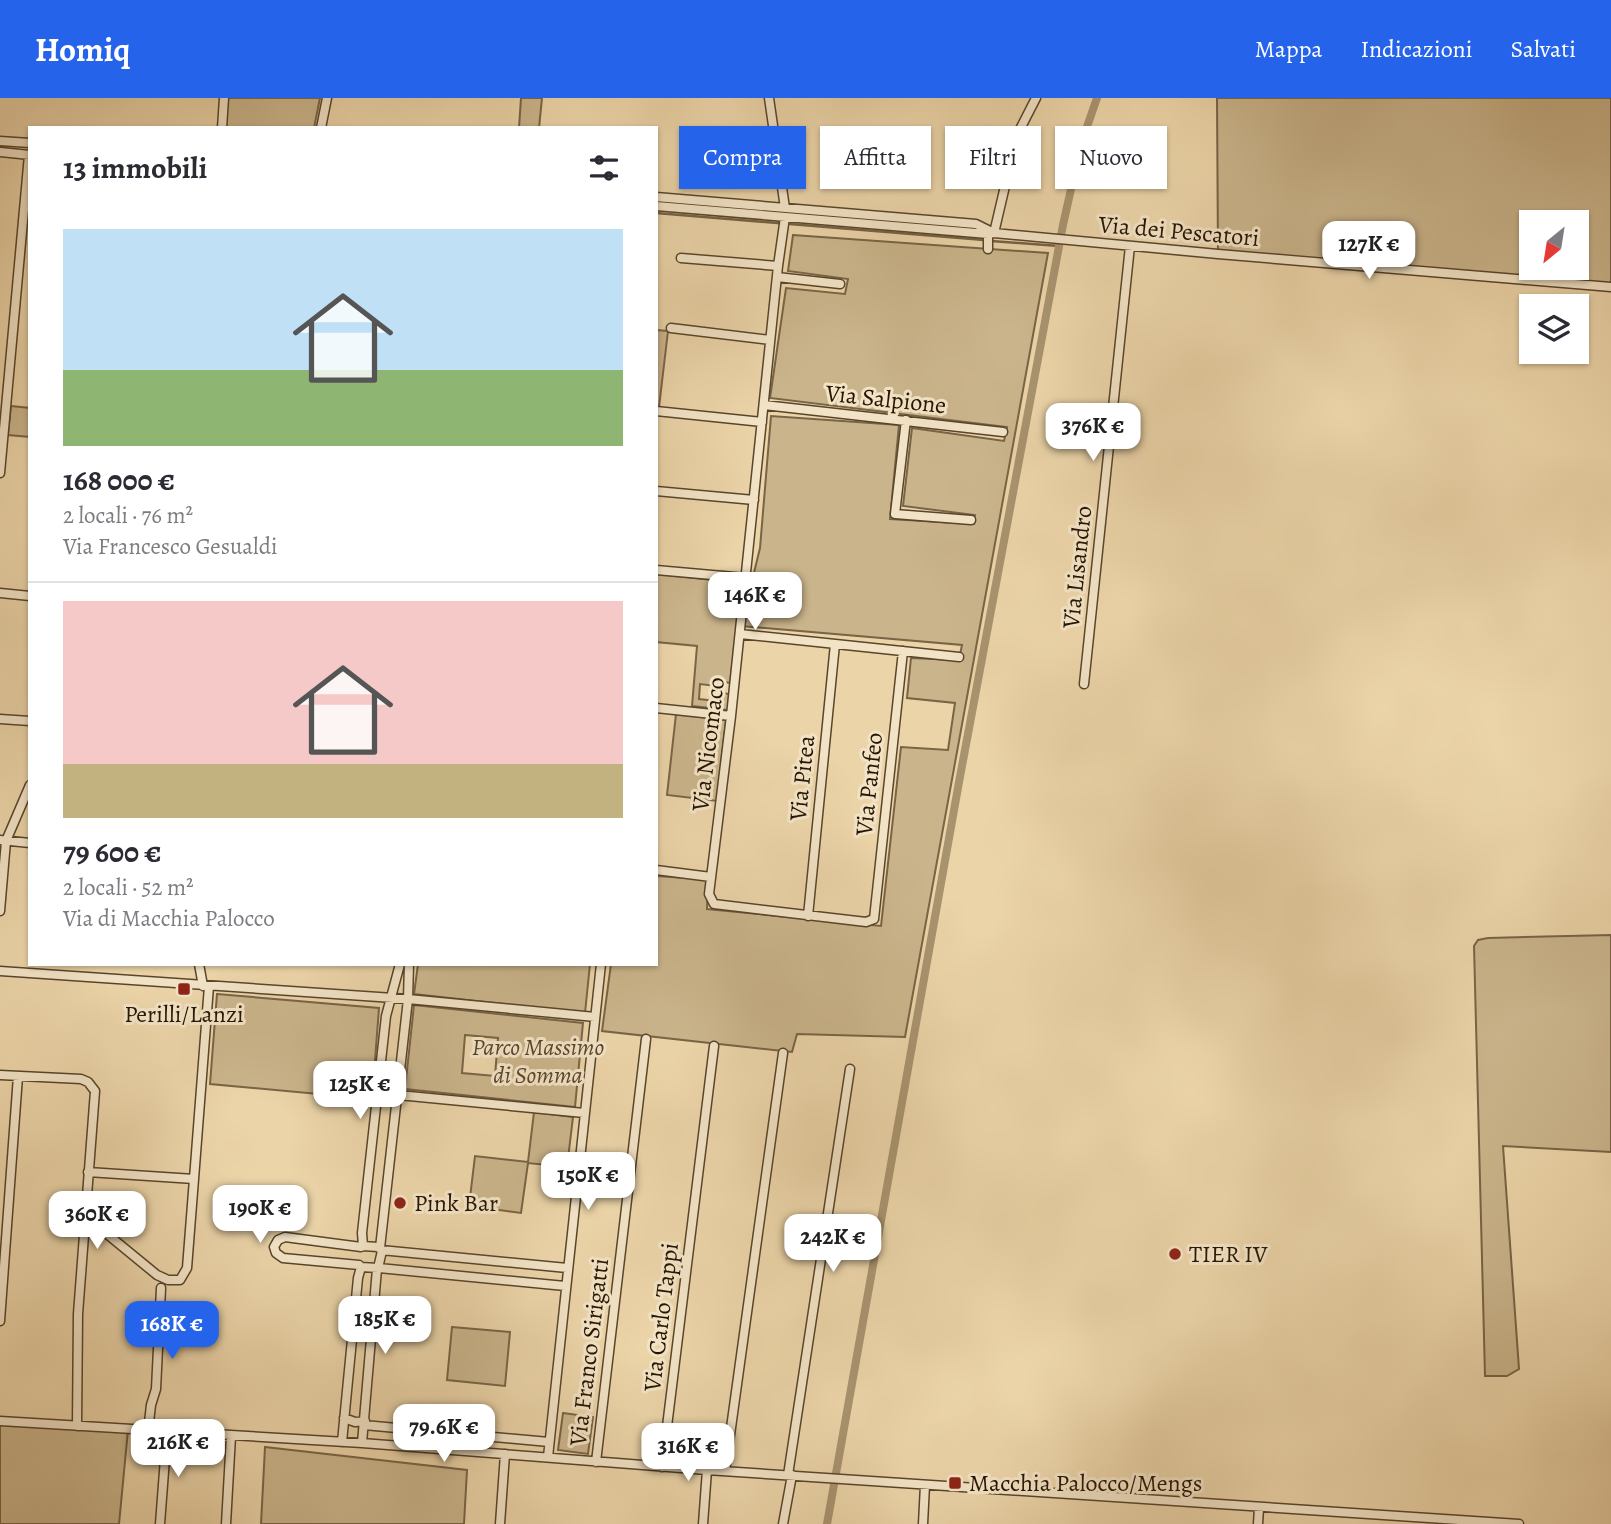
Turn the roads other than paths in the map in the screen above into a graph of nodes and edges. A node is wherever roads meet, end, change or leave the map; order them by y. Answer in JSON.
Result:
{"nodes":[{"id":1,"x":224,"y":98,"type":"edge"},
{"id":2,"x":327,"y":98,"type":"edge"},
{"id":3,"x":769,"y":98,"type":"edge"},
{"id":4,"x":1036,"y":98,"type":"edge"},
{"id":5,"x":222,"y":126,"type":"edge"},
{"id":6,"x":321,"y":126,"type":"edge"},
{"id":7,"x":0,"y":141,"type":"edge"},
{"id":8,"x":28,"y":144,"type":"edge"},
{"id":9,"x":0,"y":152,"type":"edge"},
{"id":10,"x":28,"y":155,"type":"edge"},
{"id":11,"x":28,"y":166,"type":"edge"},
{"id":12,"x":658,"y":197,"type":"edge"},
{"id":13,"x":658,"y":206,"type":"edge"},
{"id":14,"x":784,"y":218,"type":"junction"},
{"id":15,"x":989,"y":240,"type":"junction"},
{"id":16,"x":1130,"y":246,"type":"junction"},
{"id":17,"x":681,"y":258,"type":"dead end"},
{"id":18,"x":778,"y":266,"type":"junction"},
{"id":19,"x":777,"y":277,"type":"junction"},
{"id":20,"x":840,"y":284,"type":"dead end"},
{"id":21,"x":1611,"y":287,"type":"edge"},
{"id":22,"x":671,"y":328,"type":"dead end"},
{"id":23,"x":770,"y":340,"type":"junction"},
{"id":24,"x":764,"y":405,"type":"junction"},
{"id":25,"x":658,"y":411,"type":"edge"},
{"id":26,"x":906,"y":420,"type":"junction"},
{"id":27,"x":762,"y":422,"type":"junction"},
{"id":28,"x":1003,"y":432,"type":"dead end"},
{"id":29,"x":0,"y":473,"type":"edge"},
{"id":30,"x":658,"y":491,"type":"edge"},
{"id":31,"x":754,"y":500,"type":"junction"},
{"id":32,"x":971,"y":520,"type":"dead end"},
{"id":33,"x":658,"y":570,"type":"edge"},
{"id":34,"x":746,"y":578,"type":"junction"},
{"id":35,"x":0,"y":593,"type":"edge"},
{"id":36,"x":28,"y":596,"type":"edge"},
{"id":37,"x":740,"y":634,"type":"junction"},
{"id":38,"x":835,"y":644,"type":"junction"},
{"id":39,"x":902,"y":651,"type":"junction"},
{"id":40,"x":959,"y":657,"type":"dead end"},
{"id":41,"x":1084,"y":684,"type":"dead end"},
{"id":42,"x":658,"y":708,"type":"edge"},
{"id":43,"x":731,"y":716,"type":"junction"},
{"id":44,"x":0,"y":719,"type":"edge"},
{"id":45,"x":28,"y":722,"type":"edge"},
{"id":46,"x":28,"y":789,"type":"edge"},
{"id":47,"x":3,"y":841,"type":"edge"},
{"id":48,"x":28,"y":843,"type":"edge"},
{"id":49,"x":658,"y":870,"type":"edge"},
{"id":50,"x":711,"y":877,"type":"junction"},
{"id":51,"x":0,"y":911,"type":"edge"},
{"id":52,"x":808,"y":916,"type":"junction"},
{"id":53,"x":873,"y":920,"type":"joint"},
{"id":54,"x":200,"y":966,"type":"edge"},
{"id":55,"x":399,"y":966,"type":"edge"},
{"id":56,"x":409,"y":966,"type":"edge"},
{"id":57,"x":601,"y":966,"type":"edge"},
{"id":58,"x":0,"y":971,"type":"edge"},
{"id":59,"x":206,"y":986,"type":"junction"},
{"id":60,"x":390,"y":997,"type":"junction"},
{"id":61,"x":408,"y":999,"type":"junction"},
{"id":62,"x":595,"y":1017,"type":"junction"},
{"id":63,"x":646,"y":1039,"type":"dead end"},
{"id":64,"x":714,"y":1046,"type":"dead end"},
{"id":65,"x":783,"y":1053,"type":"dead end"},
{"id":66,"x":850,"y":1069,"type":"dead end"},
{"id":67,"x":0,"y":1075,"type":"edge"},
{"id":68,"x":18,"y":1076,"type":"junction"},
{"id":69,"x":378,"y":1093,"type":"junction"},
{"id":70,"x":398,"y":1096,"type":"junction"},
{"id":71,"x":584,"y":1113,"type":"junction"},
{"id":72,"x":88,"y":1172,"type":"junction"},
{"id":73,"x":194,"y":1180,"type":"junction"},
{"id":74,"x":90,"y":1220,"type":"dead end"},
{"id":75,"x":362,"y":1248,"type":"junction"},
{"id":76,"x":380,"y":1250,"type":"junction"},
{"id":77,"x":360,"y":1265,"type":"junction"},
{"id":78,"x":378,"y":1268,"type":"junction"},
{"id":79,"x":567,"y":1268,"type":"junction"},
{"id":80,"x":565,"y":1286,"type":"junction"},
{"id":81,"x":161,"y":1288,"type":"dead end"},
{"id":82,"x":0,"y":1321,"type":"edge"},
{"id":83,"x":344,"y":1418,"type":"junction"},
{"id":84,"x":0,"y":1421,"type":"edge"},
{"id":85,"x":365,"y":1423,"type":"junction"},
{"id":86,"x":76,"y":1426,"type":"junction"},
{"id":87,"x":148,"y":1431,"type":"junction"},
{"id":88,"x":167,"y":1432,"type":"junction"},
{"id":89,"x":231,"y":1436,"type":"junction"},
{"id":90,"x":342,"y":1442,"type":"junction"},
{"id":91,"x":549,"y":1442,"type":"junction"},
{"id":92,"x":362,"y":1443,"type":"junction"},
{"id":93,"x":505,"y":1454,"type":"junction"},
{"id":94,"x":548,"y":1457,"type":"junction"},
{"id":95,"x":596,"y":1462,"type":"junction"},
{"id":96,"x":662,"y":1467,"type":"junction"},
{"id":97,"x":707,"y":1470,"type":"junction"},
{"id":98,"x":725,"y":1471,"type":"junction"},
{"id":99,"x":790,"y":1475,"type":"junction"},
{"id":100,"x":925,"y":1485,"type":"junction"},
{"id":101,"x":1259,"y":1508,"type":"junction"},
{"id":102,"x":1394,"y":1520,"type":"edge"},
{"id":103,"x":160,"y":1524,"type":"edge"},
{"id":104,"x":226,"y":1524,"type":"edge"},
{"id":105,"x":500,"y":1524,"type":"edge"},
{"id":106,"x":703,"y":1524,"type":"edge"},
{"id":107,"x":783,"y":1524,"type":"edge"},
{"id":108,"x":923,"y":1524,"type":"edge"},
{"id":109,"x":1258,"y":1524,"type":"edge"},
{"id":110,"x":1518,"y":1524,"type":"edge"}],
"edges":[{"from":1,"to":5,"type":"street"},
{"from":2,"to":6,"type":"street"},
{"from":3,"to":14,"type":"street","name":"Via Nicomaco"},
{"from":4,"to":15,"type":"street"},
{"from":7,"to":8,"type":"street"},
{"from":9,"to":10,"type":"street"},
{"from":11,"to":29,"type":"street"},
{"from":12,"to":14,"type":"street","name":"Via dei Pescatori"},
{"from":13,"to":14,"type":"street","name":"Via dei Pescatori"},
{"from":14,"to":15,"type":"street","name":"Via dei Pescatori"},
{"from":14,"to":18,"type":"street","name":"Via Nicomaco"},
{"from":15,"to":16,"type":"street","name":"Via dei Pescatori"},
{"from":16,"to":21,"type":"street","name":"Via dei Pescatori"},
{"from":16,"to":41,"type":"street","name":"Via Lisandro"},
{"from":17,"to":18,"type":"street"},
{"from":18,"to":19,"type":"street","name":"Via Nicomaco"},
{"from":19,"to":20,"type":"street"},
{"from":19,"to":23,"type":"street","name":"Via Nicomaco"},
{"from":22,"to":23,"type":"street"},
{"from":23,"to":24,"type":"street","name":"Via Nicomaco"},
{"from":24,"to":26,"type":"street","name":"Via Salpione"},
{"from":24,"to":27,"type":"street","name":"Via Nicomaco"},
{"from":25,"to":27,"type":"street"},
{"from":26,"to":28,"type":"street","name":"Via Salpione"},
{"from":26,"to":32,"type":"street"},
{"from":27,"to":31,"type":"street","name":"Via Nicomaco"},
{"from":30,"to":31,"type":"street"},
{"from":31,"to":34,"type":"street","name":"Via Nicomaco"},
{"from":33,"to":34,"type":"street"},
{"from":34,"to":37,"type":"street","name":"Via Nicomaco"},
{"from":35,"to":36,"type":"street"},
{"from":37,"to":38,"type":"street"},
{"from":37,"to":43,"type":"street","name":"Via Nicomaco"},
{"from":38,"to":39,"type":"street"},
{"from":38,"to":52,"type":"street","name":"Via Pitea"},
{"from":39,"to":40,"type":"street"},
{"from":39,"to":53,"type":"street","name":"Via Panfeo"},
{"from":42,"to":43,"type":"street"},
{"from":43,"to":50,"type":"street","name":"Via Nicomaco"},
{"from":44,"to":45,"type":"street"},
{"from":46,"to":47,"type":"street"},
{"from":47,"to":48,"type":"street"},
{"from":47,"to":51,"type":"street"},
{"from":49,"to":50,"type":"street"},
{"from":50,"to":52,"type":"street","name":"Via Nicomaco"},
{"from":52,"to":53,"type":"street","name":"Via Nicomaco"},
{"from":54,"to":59,"type":"street"},
{"from":55,"to":60,"type":"street"},
{"from":56,"to":61,"type":"street"},
{"from":57,"to":62,"type":"street"},
{"from":58,"to":59,"type":"street"},
{"from":59,"to":60,"type":"street"},
{"from":59,"to":73,"type":"street"},
{"from":60,"to":61,"type":"street"},
{"from":60,"to":69,"type":"street"},
{"from":61,"to":62,"type":"street"},
{"from":61,"to":70,"type":"street"},
{"from":62,"to":71,"type":"street"},
{"from":63,"to":95,"type":"street","name":"Via Franco Sirigatti"},
{"from":64,"to":96,"type":"street","name":"Via Carlo Tappi"},
{"from":65,"to":98,"type":"street"},
{"from":66,"to":99,"type":"street"},
{"from":67,"to":68,"type":"street"},
{"from":68,"to":72,"type":"street"},
{"from":68,"to":82,"type":"street"},
{"from":69,"to":70,"type":"street"},
{"from":69,"to":75,"type":"street"},
{"from":70,"to":71,"type":"street"},
{"from":70,"to":76,"type":"street"},
{"from":71,"to":79,"type":"street"},
{"from":72,"to":73,"type":"street"},
{"from":72,"to":86,"type":"street"},
{"from":73,"to":74,"type":"street"},
{"from":75,"to":76,"type":"street"},
{"from":75,"to":77,"type":"street"},
{"from":75,"to":77,"type":"street"},
{"from":76,"to":78,"type":"street"},
{"from":76,"to":79,"type":"street"},
{"from":77,"to":78,"type":"street"},
{"from":77,"to":83,"type":"street"},
{"from":78,"to":80,"type":"street"},
{"from":78,"to":85,"type":"street"},
{"from":79,"to":80,"type":"street"},
{"from":80,"to":91,"type":"street"},
{"from":81,"to":87,"type":"street"},
{"from":83,"to":85,"type":"street"},
{"from":83,"to":90,"type":"street"},
{"from":84,"to":86,"type":"street"},
{"from":85,"to":91,"type":"street"},
{"from":85,"to":92,"type":"street"},
{"from":86,"to":87,"type":"street"},
{"from":87,"to":88,"type":"street"},
{"from":88,"to":89,"type":"street"},
{"from":88,"to":103,"type":"street"},
{"from":89,"to":90,"type":"street"},
{"from":89,"to":104,"type":"street"},
{"from":90,"to":92,"type":"street"},
{"from":91,"to":94,"type":"street"},
{"from":92,"to":93,"type":"street"},
{"from":93,"to":94,"type":"street"},
{"from":93,"to":105,"type":"street"},
{"from":94,"to":95,"type":"street"},
{"from":95,"to":96,"type":"street"},
{"from":96,"to":97,"type":"street"},
{"from":97,"to":98,"type":"street"},
{"from":97,"to":106,"type":"street"},
{"from":98,"to":99,"type":"street"},
{"from":99,"to":100,"type":"street"},
{"from":99,"to":107,"type":"street"},
{"from":100,"to":101,"type":"street"},
{"from":100,"to":108,"type":"street"},
{"from":101,"to":102,"type":"street"},
{"from":101,"to":109,"type":"street"},
{"from":102,"to":110,"type":"street"}]}
